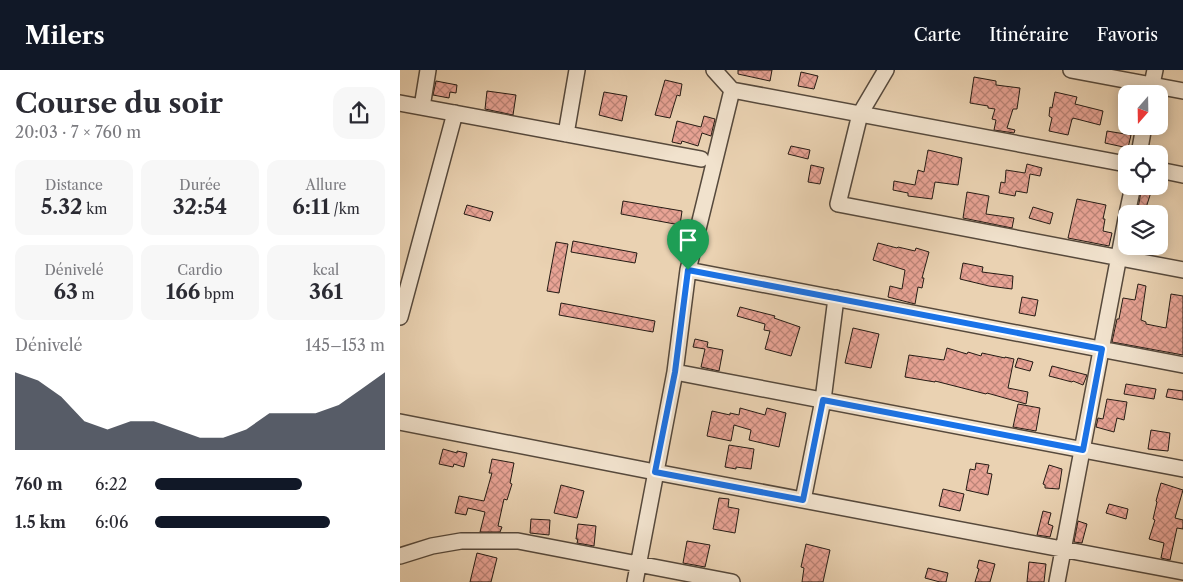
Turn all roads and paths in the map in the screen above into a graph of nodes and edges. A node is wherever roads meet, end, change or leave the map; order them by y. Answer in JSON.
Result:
{"nodes":[{"id":1,"x":428,"y":70,"type":"edge"},
{"id":2,"x":577,"y":70,"type":"edge"},
{"id":3,"x":714,"y":70,"type":"edge"},
{"id":4,"x":886,"y":70,"type":"edge"},
{"id":5,"x":1071,"y":70,"type":"edge"},
{"id":6,"x":1154,"y":70,"type":"edge"},
{"id":7,"x":1131,"y":85,"type":"edge"},
{"id":8,"x":1152,"y":85,"type":"edge"},
{"id":9,"x":732,"y":90,"type":"junction"},
{"id":10,"x":1168,"y":91,"type":"edge"},
{"id":11,"x":1183,"y":91,"type":"edge"},
{"id":12,"x":400,"y":103,"type":"edge"},
{"id":13,"x":422,"y":107,"type":"junction"},
{"id":14,"x":455,"y":113,"type":"junction"},
{"id":15,"x":860,"y":114,"type":"junction"},
{"id":16,"x":566,"y":134,"type":"junction"},
{"id":17,"x":701,"y":159,"type":"dead end"},
{"id":18,"x":1118,"y":162,"type":"edge"},
{"id":19,"x":1168,"y":172,"type":"edge"},
{"id":20,"x":1183,"y":175,"type":"edge"},
{"id":21,"x":1120,"y":255,"type":"edge"},
{"id":22,"x":1119,"y":258,"type":"junction"},
{"id":23,"x":688,"y":270,"type":"junction"},
{"id":24,"x":1183,"y":270,"type":"edge"},
{"id":25,"x":836,"y":298,"type":"junction"},
{"id":26,"x":400,"y":316,"type":"edge"},
{"id":27,"x":1102,"y":349,"type":"junction"},
{"id":28,"x":1183,"y":365,"type":"edge"},
{"id":29,"x":675,"y":372,"type":"junction"},
{"id":30,"x":823,"y":400,"type":"junction"},
{"id":31,"x":400,"y":422,"type":"edge"},
{"id":32,"x":1083,"y":450,"type":"junction"},
{"id":33,"x":1183,"y":469,"type":"edge"},
{"id":34,"x":655,"y":472,"type":"junction"},
{"id":35,"x":803,"y":500,"type":"junction"},
{"id":36,"x":1063,"y":549,"type":"junction"},
{"id":37,"x":400,"y":556,"type":"edge"},
{"id":38,"x":638,"y":564,"type":"junction"},
{"id":39,"x":1183,"y":572,"type":"edge"},
{"id":40,"x":635,"y":582,"type":"edge"},
{"id":41,"x":732,"y":582,"type":"edge"},
{"id":42,"x":1057,"y":582,"type":"edge"}],
"edges":[{"from":1,"to":13,"type":"street"},
{"from":2,"to":16,"type":"street"},
{"from":3,"to":9,"type":"street"},
{"from":4,"to":15,"type":"street"},
{"from":5,"to":7,"type":"street"},
{"from":6,"to":8,"type":"street"},
{"from":9,"to":15,"type":"street"},
{"from":9,"to":23,"type":"street"},
{"from":10,"to":11,"type":"street"},
{"from":12,"to":13,"type":"street"},
{"from":13,"to":14,"type":"street"},
{"from":14,"to":16,"type":"street"},
{"from":14,"to":26,"type":"street"},
{"from":15,"to":18,"type":"street"},
{"from":15,"to":22,"type":"street"},
{"from":16,"to":17,"type":"street"},
{"from":19,"to":20,"type":"street"},
{"from":21,"to":22,"type":"street"},
{"from":22,"to":24,"type":"street"},
{"from":22,"to":27,"type":"street"},
{"from":23,"to":25,"type":"street"},
{"from":23,"to":29,"type":"street"},
{"from":25,"to":27,"type":"street"},
{"from":25,"to":30,"type":"street"},
{"from":27,"to":28,"type":"street"},
{"from":27,"to":32,"type":"street"},
{"from":29,"to":30,"type":"street"},
{"from":29,"to":34,"type":"street"},
{"from":30,"to":32,"type":"street"},
{"from":30,"to":35,"type":"street"},
{"from":31,"to":34,"type":"street"},
{"from":32,"to":33,"type":"street"},
{"from":32,"to":36,"type":"street"},
{"from":34,"to":35,"type":"street"},
{"from":34,"to":38,"type":"street"},
{"from":35,"to":36,"type":"street"},
{"from":36,"to":39,"type":"street"},
{"from":36,"to":42,"type":"street"},
{"from":37,"to":38,"type":"street"},
{"from":38,"to":40,"type":"street"},
{"from":38,"to":41,"type":"street"}]}
